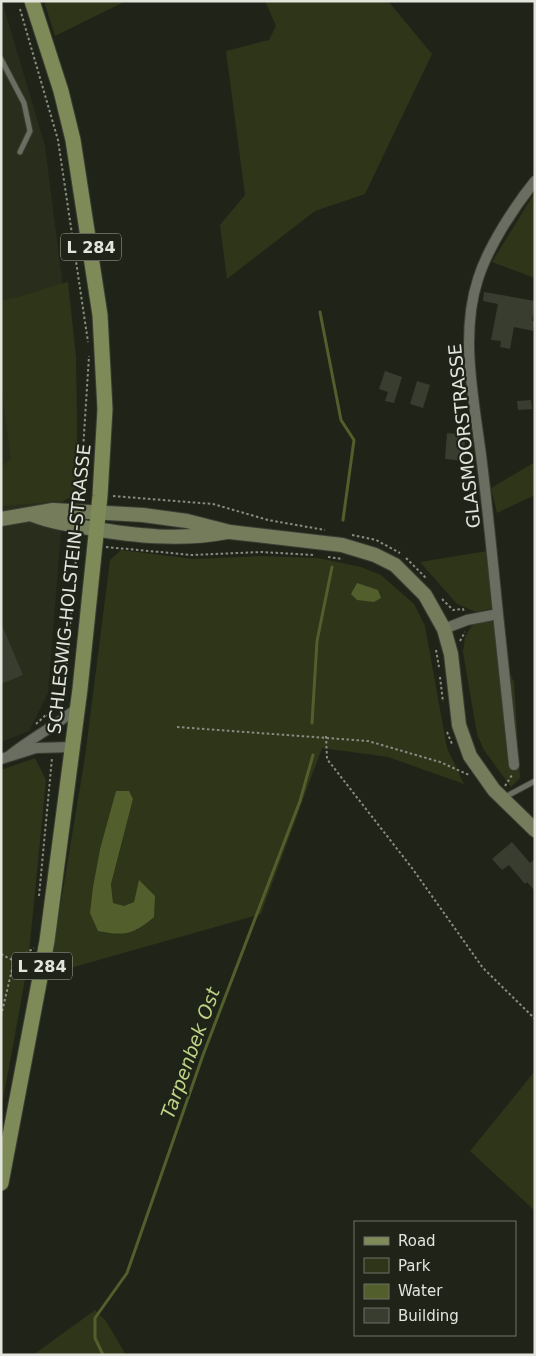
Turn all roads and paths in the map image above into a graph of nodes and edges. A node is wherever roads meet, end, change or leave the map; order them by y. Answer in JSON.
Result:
{"nodes":[{"id":1,"x":32,"y":1,"type":"edge"},
{"id":2,"x":18,"y":2,"type":"edge"},
{"id":3,"x":1,"y":59,"type":"edge"},
{"id":4,"x":20,"y":152,"type":"dead end"},
{"id":5,"x":535,"y":181,"type":"edge"},
{"id":6,"x":74,"y":510,"type":"junction"},
{"id":7,"x":98,"y":512,"type":"junction"},
{"id":8,"x":33,"y":515,"type":"junction"},
{"id":9,"x":1,"y":519,"type":"edge"},
{"id":10,"x":72,"y":525,"type":"junction"},
{"id":11,"x":230,"y":532,"type":"junction"},
{"id":12,"x":95,"y":537,"type":"junction"},
{"id":13,"x":74,"y":540,"type":"junction"},
{"id":14,"x":318,"y":555,"type":"dead end"},
{"id":15,"x":327,"y":556,"type":"dead end"},
{"id":16,"x":345,"y":559,"type":"dead end"},
{"id":17,"x":498,"y":614,"type":"junction"},
{"id":18,"x":444,"y":629,"type":"junction"},
{"id":19,"x":77,"y":708,"type":"junction"},
{"id":20,"x":50,"y":727,"type":"junction"},
{"id":21,"x":177,"y":727,"type":"dead end"},
{"id":22,"x":326,"y":736,"type":"junction"},
{"id":23,"x":53,"y":747,"type":"junction"},
{"id":24,"x":72,"y":747,"type":"junction"},
{"id":25,"x":5,"y":757,"type":"edge"},
{"id":26,"x":514,"y":766,"type":"joint"},
{"id":27,"x":481,"y":774,"type":"junction"},
{"id":28,"x":535,"y":781,"type":"edge"},
{"id":29,"x":503,"y":793,"type":"junction"},
{"id":30,"x":535,"y":830,"type":"edge"},
{"id":31,"x":39,"y":900,"type":"dead end"},
{"id":32,"x":40,"y":944,"type":"junction"},
{"id":33,"x":1,"y":954,"type":"edge"},
{"id":34,"x":33,"y":955,"type":"dead end"},
{"id":35,"x":14,"y":961,"type":"junction"},
{"id":36,"x":1,"y":1016,"type":"edge"},
{"id":37,"x":535,"y":1019,"type":"edge"},
{"id":38,"x":1,"y":1183,"type":"edge"}],
"edges":[{"from":1,"to":7,"type":"main road","name":"SCHLESWIG-HOLSTEIN-STRASSE","number":"L 284"},
{"from":2,"to":6,"type":"path"},
{"from":3,"to":4,"type":"lane"},
{"from":5,"to":17,"type":"street","name":"GLASMOORSTRASSE"},
{"from":6,"to":7,"type":"main road"},
{"from":6,"to":8,"type":"main road"},
{"from":7,"to":11,"type":"main road"},
{"from":7,"to":12,"type":"main road","name":"SCHLESWIG-HOLSTEIN-STRASSE","number":"L 284"},
{"from":8,"to":9,"type":"main road"},
{"from":8,"to":10,"type":"main road"},
{"from":10,"to":12,"type":"main road"},
{"from":10,"to":13,"type":"path"},
{"from":11,"to":12,"type":"main road"},
{"from":11,"to":18,"type":"main road"},
{"from":12,"to":13,"type":"path"},
{"from":12,"to":14,"type":"path"},
{"from":12,"to":19,"type":"main road","name":"SCHLESWIG-HOLSTEIN-STRASSE","number":"L 284"},
{"from":13,"to":20,"type":"path"},
{"from":15,"to":16,"type":"path"},
{"from":17,"to":18,"type":"street"},
{"from":17,"to":26,"type":"street","name":"GLASMOORSTRASSE"},
{"from":18,"to":27,"type":"main road"},
{"from":19,"to":20,"type":"street"},
{"from":19,"to":24,"type":"main road","name":"SCHLESWIG-HOLSTEIN-STRASSE","number":"L 284"},
{"from":20,"to":25,"type":"street"},
{"from":21,"to":22,"type":"path"},
{"from":22,"to":27,"type":"path"},
{"from":22,"to":37,"type":"path"},
{"from":23,"to":24,"type":"street"},
{"from":23,"to":25,"type":"street"},
{"from":23,"to":31,"type":"path"},
{"from":24,"to":32,"type":"main road","name":"SCHLESWIG-HOLSTEIN-STRASSE","number":"L 284"},
{"from":26,"to":29,"type":"path"},
{"from":27,"to":29,"type":"main road"},
{"from":28,"to":29,"type":"lane"},
{"from":29,"to":30,"type":"main road"},
{"from":32,"to":34,"type":"path"},
{"from":32,"to":35,"type":"path"},
{"from":32,"to":38,"type":"main road","name":"SCHLESWIG-HOLSTEIN-STRASSE","number":"L 284"},
{"from":33,"to":35,"type":"path"},
{"from":35,"to":36,"type":"path"}]}
